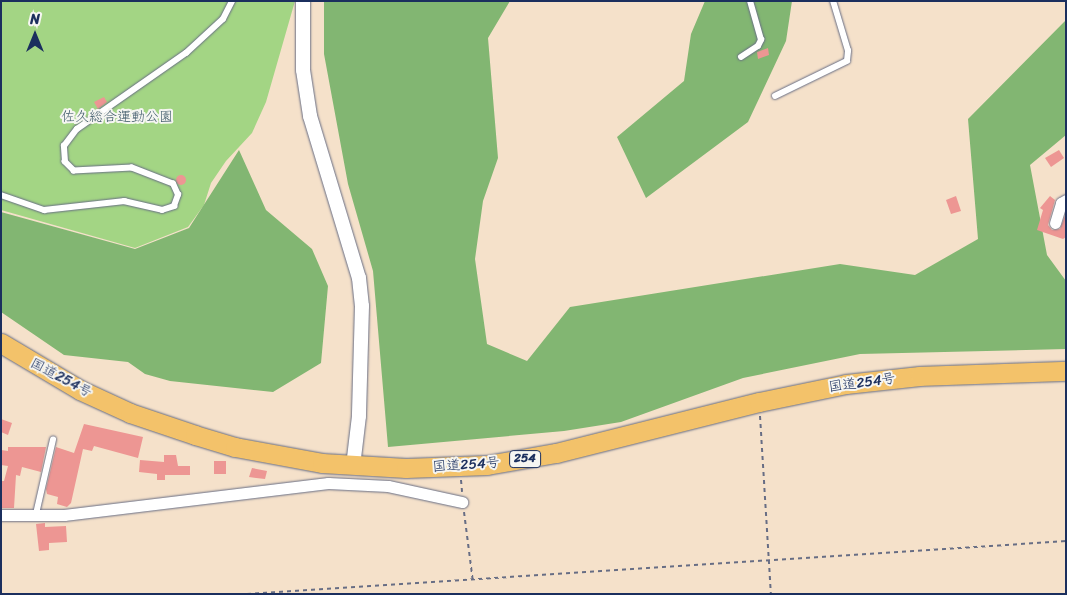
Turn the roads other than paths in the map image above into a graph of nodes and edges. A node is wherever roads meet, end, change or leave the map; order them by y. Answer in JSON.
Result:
{"nodes":[{"id":1,"x":232,"y":1,"type":"edge"},
{"id":2,"x":303,"y":1,"type":"edge"},
{"id":3,"x":750,"y":1,"type":"edge"},
{"id":4,"x":833,"y":1,"type":"edge"},
{"id":5,"x":741,"y":57,"type":"dead end"},
{"id":6,"x":775,"y":96,"type":"dead end"},
{"id":7,"x":1,"y":195,"type":"edge"},
{"id":8,"x":1066,"y":200,"type":"edge"},
{"id":9,"x":1056,"y":224,"type":"dead end"},
{"id":10,"x":1,"y":343,"type":"edge"},
{"id":11,"x":1066,"y":371,"type":"edge"},
{"id":12,"x":53,"y":440,"type":"dead end"},
{"id":13,"x":353,"y":466,"type":"junction"},
{"id":14,"x":462,"y":502,"type":"road end"},
{"id":15,"x":36,"y":514,"type":"junction"},
{"id":16,"x":1,"y":515,"type":"edge"}],
"edges":[{"from":1,"to":7,"type":"lane"},
{"from":2,"to":13,"type":"street"},
{"from":3,"to":5,"type":"lane"},
{"from":4,"to":6,"type":"lane"},
{"from":8,"to":9,"type":"street"},
{"from":10,"to":13,"type":"highway","name":"国道254号","number":"254"},
{"from":11,"to":13,"type":"highway","name":"国道254号","number":"254"},
{"from":12,"to":15,"type":"lane"},
{"from":14,"to":15,"type":"street"},
{"from":15,"to":16,"type":"street"}]}
